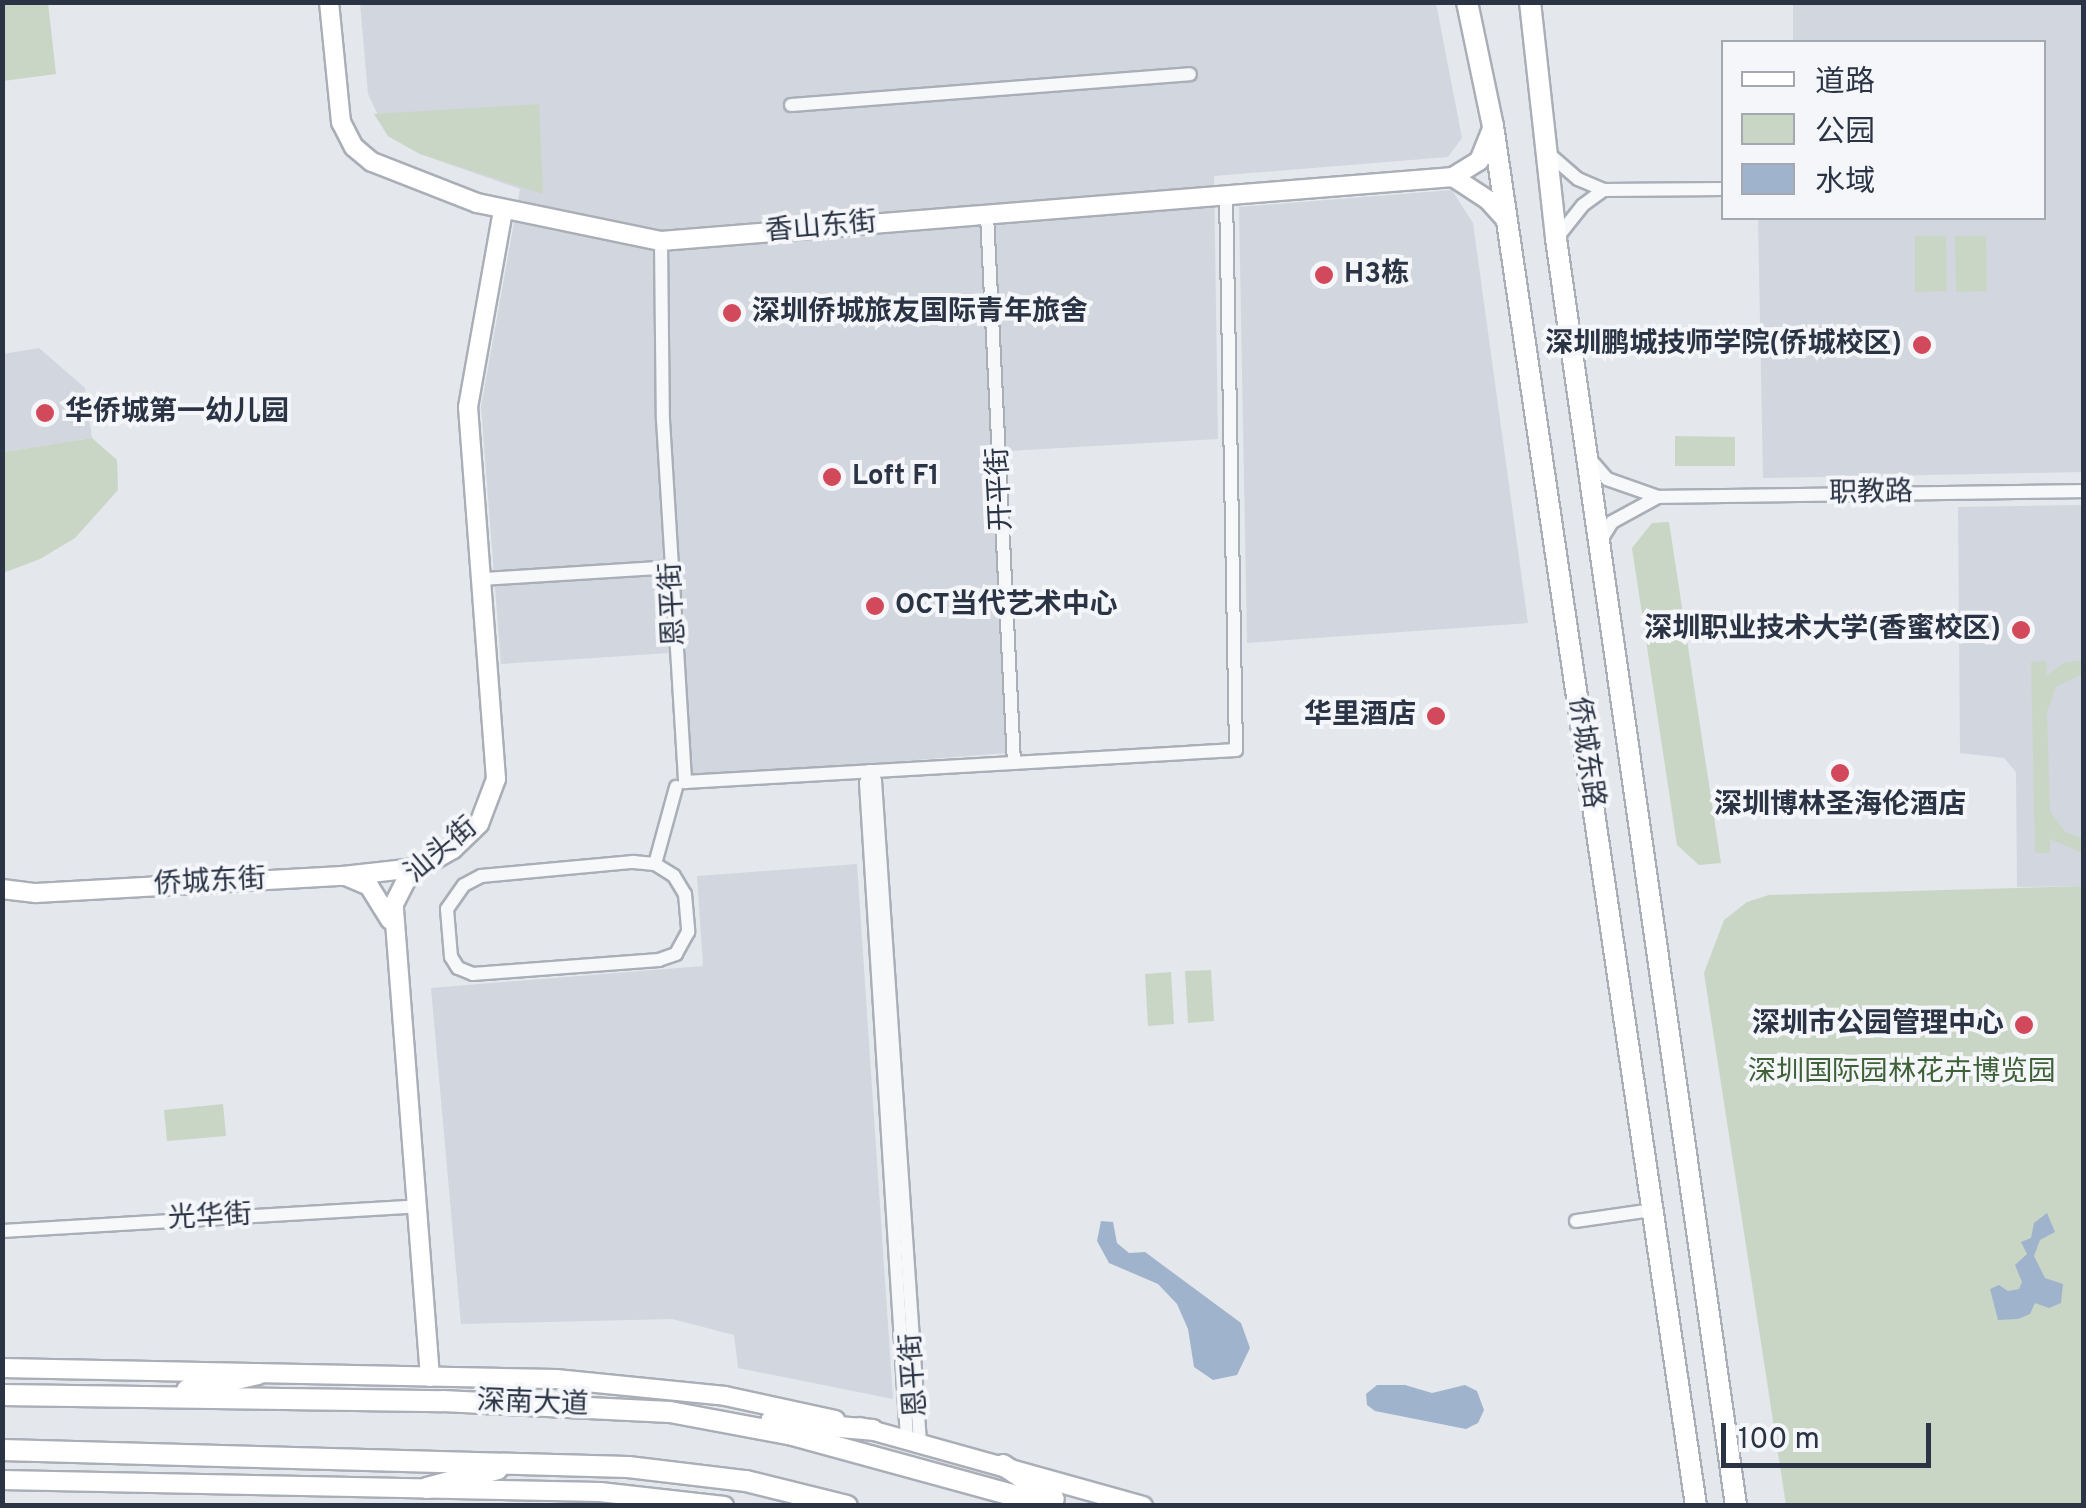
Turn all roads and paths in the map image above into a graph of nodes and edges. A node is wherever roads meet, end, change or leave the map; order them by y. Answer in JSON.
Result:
{"nodes":[{"id":1,"x":328,"y":2,"type":"edge"},
{"id":2,"x":1467,"y":2,"type":"edge"},
{"id":3,"x":1530,"y":2,"type":"edge"},
{"id":4,"x":1190,"y":74,"type":"dead end"},
{"id":5,"x":790,"y":105,"type":"dead end"},
{"id":6,"x":1493,"y":126,"type":"junction"},
{"id":7,"x":1544,"y":148,"type":"junction"},
{"id":8,"x":1453,"y":177,"type":"junction"},
{"id":9,"x":1721,"y":188,"type":"edge"},
{"id":10,"x":1604,"y":190,"type":"junction"},
{"id":11,"x":1226,"y":196,"type":"junction"},
{"id":12,"x":503,"y":210,"type":"junction"},
{"id":13,"x":987,"y":214,"type":"junction"},
{"id":14,"x":1507,"y":221,"type":"junction"},
{"id":15,"x":1556,"y":239,"type":"junction"},
{"id":16,"x":660,"y":241,"type":"junction"},
{"id":17,"x":1587,"y":456,"type":"junction"},
{"id":18,"x":2084,"y":491,"type":"edge"},
{"id":19,"x":1658,"y":497,"type":"junction"},
{"id":20,"x":1599,"y":542,"type":"junction"},
{"id":21,"x":672,"y":567,"type":"junction"},
{"id":22,"x":482,"y":579,"type":"junction"},
{"id":23,"x":1014,"y":762,"type":"junction"},
{"id":24,"x":870,"y":770,"type":"junction"},
{"id":25,"x":680,"y":784,"type":"junction"},
{"id":26,"x":660,"y":798,"type":"dead end"},
{"id":27,"x":655,"y":864,"type":"junction"},
{"id":28,"x":418,"y":867,"type":"junction"},
{"id":29,"x":343,"y":876,"type":"junction"},
{"id":30,"x":2,"y":889,"type":"edge"},
{"id":31,"x":394,"y":936,"type":"junction"},
{"id":32,"x":416,"y":1206,"type":"junction"},
{"id":33,"x":1652,"y":1210,"type":"junction"},
{"id":34,"x":1576,"y":1220,"type":"dead end"},
{"id":35,"x":2,"y":1230,"type":"edge"},
{"id":36,"x":2,"y":1368,"type":"edge"},
{"id":37,"x":258,"y":1374,"type":"junction"},
{"id":38,"x":430,"y":1377,"type":"junction"},
{"id":39,"x":2,"y":1395,"type":"edge"},
{"id":40,"x":153,"y":1398,"type":"junction"},
{"id":41,"x":736,"y":1421,"type":"junction"},
{"id":42,"x":874,"y":1430,"type":"junction"},
{"id":43,"x":914,"y":1440,"type":"junction"},
{"id":44,"x":2,"y":1450,"type":"edge"},
{"id":45,"x":522,"y":1462,"type":"junction"},
{"id":46,"x":1002,"y":1466,"type":"junction"},
{"id":47,"x":2,"y":1480,"type":"edge"},
{"id":48,"x":427,"y":1488,"type":"junction"},
{"id":49,"x":1693,"y":1498,"type":"edge"},
{"id":50,"x":724,"y":1506,"type":"edge"},
{"id":51,"x":847,"y":1506,"type":"edge"},
{"id":52,"x":1052,"y":1506,"type":"edge"},
{"id":53,"x":1064,"y":1506,"type":"edge"},
{"id":54,"x":1144,"y":1506,"type":"edge"},
{"id":55,"x":1736,"y":1506,"type":"edge"}],
"edges":[{"from":1,"to":12,"type":"street","name":"香山东街"},
{"from":2,"to":6,"type":"main road","name":"侨城东路"},
{"from":3,"to":7,"type":"main road","name":"侨城东路"},
{"from":4,"to":5,"type":"street"},
{"from":6,"to":8,"type":"street"},
{"from":6,"to":14,"type":"main road","name":"侨城东路"},
{"from":7,"to":10,"type":"street"},
{"from":7,"to":15,"type":"main road","name":"侨城东路"},
{"from":8,"to":11,"type":"street","name":"香山东街"},
{"from":8,"to":14,"type":"street"},
{"from":9,"to":10,"type":"street"},
{"from":10,"to":15,"type":"street"},
{"from":11,"to":13,"type":"street","name":"香山东街"},
{"from":11,"to":23,"type":"street"},
{"from":12,"to":16,"type":"street","name":"香山东街"},
{"from":12,"to":22,"type":"street","name":"汕头街"},
{"from":13,"to":16,"type":"street","name":"香山东街"},
{"from":13,"to":23,"type":"street","name":"开平街"},
{"from":14,"to":33,"type":"main road","name":"侨城东路"},
{"from":15,"to":17,"type":"main road","name":"侨城东路"},
{"from":16,"to":21,"type":"street","name":"恩平街"},
{"from":17,"to":19,"type":"street","name":"职教路"},
{"from":17,"to":20,"type":"main road","name":"侨城东路"},
{"from":18,"to":19,"type":"street","name":"职教路"},
{"from":19,"to":20,"type":"street","name":"职教路"},
{"from":20,"to":55,"type":"main road","name":"侨城东路"},
{"from":21,"to":22,"type":"street"},
{"from":21,"to":25,"type":"street","name":"恩平街"},
{"from":22,"to":28,"type":"street","name":"汕头街"},
{"from":23,"to":24,"type":"street"},
{"from":24,"to":25,"type":"street"},
{"from":24,"to":43,"type":"street","name":"恩平街"},
{"from":25,"to":26,"type":"street"},
{"from":25,"to":27,"type":"street","name":"恩平街"},
{"from":27,"to":27,"type":"street"},
{"from":28,"to":29,"type":"street","name":"侨城东街"},
{"from":28,"to":31,"type":"street","name":"汕头街"},
{"from":29,"to":30,"type":"street","name":"侨城东街"},
{"from":29,"to":31,"type":"street"},
{"from":31,"to":32,"type":"street","name":"汕头街"},
{"from":32,"to":35,"type":"street","name":"光华街"},
{"from":32,"to":38,"type":"street","name":"汕头街"},
{"from":33,"to":34,"type":"street"},
{"from":33,"to":49,"type":"main road","name":"侨城东路"},
{"from":36,"to":37,"type":"street"},
{"from":37,"to":38,"type":"street"},
{"from":37,"to":40,"type":"main road"},
{"from":38,"to":42,"type":"street"},
{"from":39,"to":40,"type":"main road","name":"深南大道"},
{"from":40,"to":41,"type":"main road","name":"深南大道"},
{"from":41,"to":42,"type":"main road"},
{"from":41,"to":52,"type":"main road","name":"深南大道"},
{"from":42,"to":43,"type":"street"},
{"from":43,"to":46,"type":"street"},
{"from":44,"to":45,"type":"main road"},
{"from":45,"to":48,"type":"main road"},
{"from":45,"to":51,"type":"main road"},
{"from":46,"to":53,"type":"main road"},
{"from":46,"to":54,"type":"street"},
{"from":47,"to":48,"type":"street"},
{"from":48,"to":50,"type":"street"}]}
